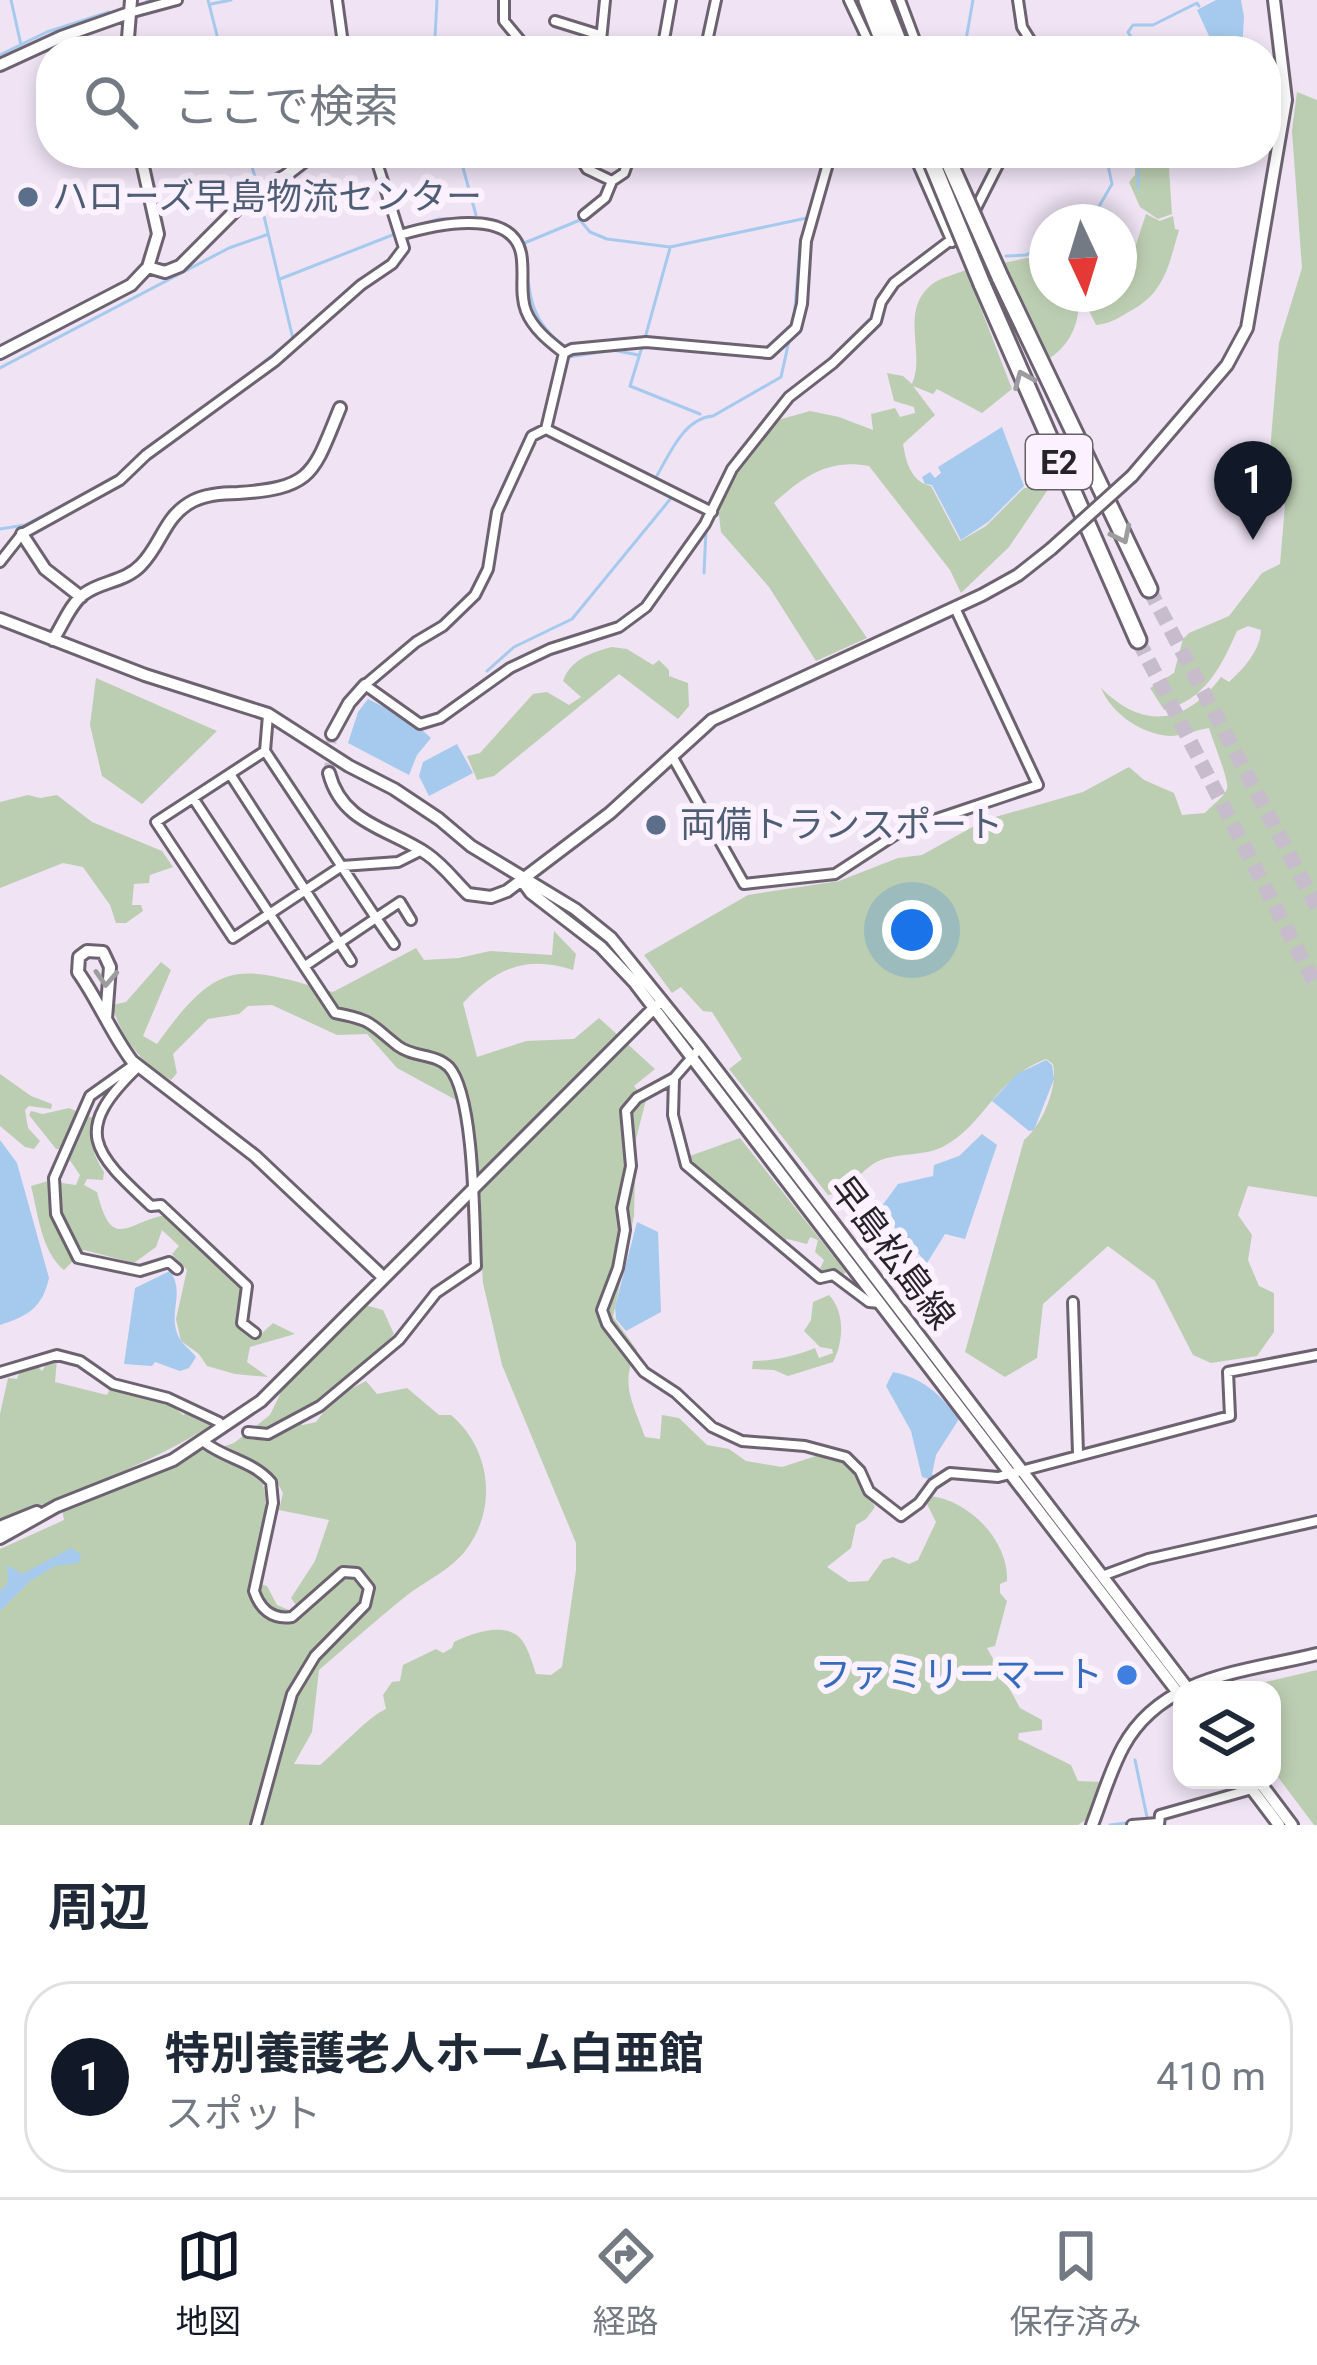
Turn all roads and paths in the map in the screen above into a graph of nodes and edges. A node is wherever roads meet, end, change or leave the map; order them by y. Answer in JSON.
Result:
{"nodes":[{"id":1,"x":178,"y":0,"type":"edge"},
{"id":2,"x":337,"y":0,"type":"edge"},
{"id":3,"x":504,"y":0,"type":"edge"},
{"id":4,"x":605,"y":0,"type":"edge"},
{"id":5,"x":670,"y":0,"type":"edge"},
{"id":6,"x":716,"y":0,"type":"edge"},
{"id":7,"x":849,"y":0,"type":"edge"},
{"id":8,"x":867,"y":0,"type":"edge"},
{"id":9,"x":882,"y":0,"type":"edge"},
{"id":10,"x":900,"y":0,"type":"edge"},
{"id":11,"x":1018,"y":0,"type":"edge"},
{"id":12,"x":1274,"y":0,"type":"edge"},
{"id":13,"x":130,"y":7,"type":"edge"},
{"id":14,"x":555,"y":21,"type":"dead end"},
{"id":15,"x":600,"y":35,"type":"joint"},
{"id":16,"x":63,"y":36,"type":"edge"},
{"id":17,"x":342,"y":36,"type":"edge"},
{"id":18,"x":516,"y":36,"type":"edge"},
{"id":19,"x":664,"y":36,"type":"edge"},
{"id":20,"x":708,"y":36,"type":"edge"},
{"id":21,"x":866,"y":36,"type":"edge"},
{"id":22,"x":881,"y":36,"type":"edge"},
{"id":23,"x":896,"y":36,"type":"edge"},
{"id":24,"x":913,"y":36,"type":"edge"},
{"id":25,"x":1026,"y":36,"type":"edge"},
{"id":26,"x":1278,"y":36,"type":"edge"},
{"id":27,"x":36,"y":48,"type":"edge"},
{"id":28,"x":1281,"y":58,"type":"edge"},
{"id":29,"x":0,"y":64,"type":"edge"},
{"id":30,"x":1281,"y":129,"type":"edge"},
{"id":31,"x":143,"y":168,"type":"edge"},
{"id":32,"x":295,"y":168,"type":"edge"},
{"id":33,"x":379,"y":168,"type":"edge"},
{"id":34,"x":586,"y":168,"type":"edge"},
{"id":35,"x":626,"y":168,"type":"edge"},
{"id":36,"x":827,"y":168,"type":"edge"},
{"id":37,"x":920,"y":168,"type":"edge"},
{"id":38,"x":934,"y":168,"type":"edge"},
{"id":39,"x":952,"y":168,"type":"edge"},
{"id":40,"x":997,"y":168,"type":"edge"},
{"id":41,"x":1274,"y":168,"type":"edge"},
{"id":42,"x":612,"y":181,"type":"junction"},
{"id":43,"x":584,"y":215,"type":"dead end"},
{"id":44,"x":400,"y":235,"type":"junction"},
{"id":45,"x":952,"y":242,"type":"junction"},
{"id":46,"x":148,"y":267,"type":"junction"},
{"id":47,"x":0,"y":353,"type":"edge"},
{"id":48,"x":565,"y":353,"type":"junction"},
{"id":49,"x":340,"y":408,"type":"dead end"},
{"id":50,"x":546,"y":429,"type":"junction"},
{"id":51,"x":712,"y":512,"type":"junction"},
{"id":52,"x":22,"y":534,"type":"junction"},
{"id":53,"x":0,"y":562,"type":"edge"},
{"id":54,"x":1149,"y":589,"type":"tunnel mouth"},
{"id":55,"x":81,"y":597,"type":"junction"},
{"id":56,"x":955,"y":608,"type":"junction"},
{"id":57,"x":2,"y":623,"type":"edge"},
{"id":58,"x":53,"y":640,"type":"junction"},
{"id":59,"x":1138,"y":640,"type":"tunnel mouth"},
{"id":60,"x":365,"y":686,"type":"junction"},
{"id":61,"x":268,"y":714,"type":"junction"},
{"id":62,"x":332,"y":734,"type":"tunnel mouth"},
{"id":63,"x":265,"y":751,"type":"junction"},
{"id":64,"x":672,"y":756,"type":"junction"},
{"id":65,"x":329,"y":773,"type":"tunnel mouth"},
{"id":66,"x":230,"y":774,"type":"junction"},
{"id":67,"x":193,"y":798,"type":"junction"},
{"id":68,"x":422,"y":850,"type":"junction"},
{"id":69,"x":342,"y":866,"type":"junction"},
{"id":70,"x":521,"y":879,"type":"junction"},
{"id":71,"x":306,"y":889,"type":"junction"},
{"id":72,"x":270,"y":913,"type":"junction"},
{"id":73,"x":376,"y":918,"type":"junction"},
{"id":74,"x":410,"y":920,"type":"dead end"},
{"id":75,"x":339,"y":943,"type":"junction"},
{"id":76,"x":394,"y":944,"type":"dead end"},
{"id":77,"x":351,"y":962,"type":"dead end"},
{"id":78,"x":305,"y":966,"type":"junction"},
{"id":79,"x":663,"y":1000,"type":"junction"},
{"id":80,"x":653,"y":1010,"type":"junction"},
{"id":81,"x":106,"y":1019,"type":"junction"},
{"id":82,"x":695,"y":1052,"type":"junction"},
{"id":83,"x":136,"y":1065,"type":"junction"},
{"id":84,"x":674,"y":1078,"type":"junction"},
{"id":85,"x":472,"y":1186,"type":"junction"},
{"id":86,"x":177,"y":1269,"type":"dead end"},
{"id":87,"x":382,"y":1277,"type":"junction"},
{"id":88,"x":1073,"y":1302,"type":"dead end"},
{"id":89,"x":880,"y":1303,"type":"junction"},
{"id":90,"x":255,"y":1333,"type":"dead end"},
{"id":91,"x":1317,"y":1354,"type":"edge"},
{"id":92,"x":0,"y":1372,"type":"edge"},
{"id":93,"x":219,"y":1422,"type":"dead end"},
{"id":94,"x":248,"y":1432,"type":"dead end"},
{"id":95,"x":204,"y":1442,"type":"junction"},
{"id":96,"x":1078,"y":1454,"type":"junction"},
{"id":97,"x":1014,"y":1471,"type":"junction"},
{"id":98,"x":57,"y":1506,"type":"junction"},
{"id":99,"x":1317,"y":1521,"type":"edge"},
{"id":100,"x":0,"y":1527,"type":"edge"},
{"id":101,"x":0,"y":1538,"type":"edge"},
{"id":102,"x":1102,"y":1576,"type":"junction"},
{"id":103,"x":1317,"y":1654,"type":"edge"},
{"id":104,"x":1176,"y":1681,"type":"edge"},
{"id":105,"x":1177,"y":1681,"type":"edge"},
{"id":106,"x":1220,"y":1681,"type":"edge"},
{"id":107,"x":1173,"y":1697,"type":"edge"},
{"id":108,"x":1237,"y":1789,"type":"edge"},
{"id":109,"x":1256,"y":1789,"type":"edge"},
{"id":110,"x":1258,"y":1789,"type":"edge"},
{"id":111,"x":1157,"y":1822,"type":"edge"},
{"id":112,"x":256,"y":1825,"type":"edge"},
{"id":113,"x":1092,"y":1825,"type":"edge"},
{"id":114,"x":1132,"y":1825,"type":"edge"},
{"id":115,"x":1280,"y":1825,"type":"edge"},
{"id":116,"x":1292,"y":1825,"type":"edge"}],
"edges":[{"from":1,"to":13,"type":"street"},
{"from":2,"to":17,"type":"street"},
{"from":3,"to":18,"type":"street"},
{"from":4,"to":15,"type":"street"},
{"from":5,"to":19,"type":"street"},
{"from":6,"to":20,"type":"street"},
{"from":7,"to":21,"type":"street"},
{"from":8,"to":22,"type":"highway"},
{"from":9,"to":23,"type":"highway"},
{"from":10,"to":24,"type":"street"},
{"from":11,"to":25,"type":"street"},
{"from":12,"to":26,"type":"street","bridge":true},
{"from":13,"to":16,"type":"street"},
{"from":14,"to":15,"type":"street"},
{"from":27,"to":29,"type":"street"},
{"from":28,"to":30,"type":"street","bridge":true},
{"from":31,"to":46,"type":"street"},
{"from":32,"to":46,"type":"street"},
{"from":33,"to":44,"type":"street"},
{"from":34,"to":42,"type":"street"},
{"from":35,"to":42,"type":"street"},
{"from":36,"to":48,"type":"street"},
{"from":37,"to":45,"type":"street"},
{"from":59,"to":38,"type":"highway","number":"E2","one_way":true,"bridge":true},
{"from":39,"to":54,"type":"highway","number":"E2","one_way":true,"bridge":true},
{"from":40,"to":45,"type":"street"},
{"from":41,"to":56,"type":"street","bridge":true},
{"from":42,"to":43,"type":"street"},
{"from":44,"to":48,"type":"street"},
{"from":44,"to":52,"type":"street"},
{"from":45,"to":51,"type":"street"},
{"from":46,"to":47,"type":"street"},
{"from":48,"to":50,"type":"street"},
{"from":49,"to":55,"type":"street"},
{"from":50,"to":51,"type":"street"},
{"from":50,"to":60,"type":"street"},
{"from":51,"to":60,"type":"street"},
{"from":52,"to":53,"type":"street"},
{"from":52,"to":55,"type":"street"},
{"from":55,"to":58,"type":"street"},
{"from":56,"to":64,"type":"street"},
{"from":56,"to":64,"type":"street"},
{"from":57,"to":58,"type":"street","name":"早島松島線"},
{"from":58,"to":61,"type":"street","name":"早島松島線"},
{"from":60,"to":62,"type":"street"},
{"from":61,"to":63,"type":"street"},
{"from":61,"to":70,"type":"street","name":"早島松島線"},
{"from":63,"to":66,"type":"street"},
{"from":63,"to":69,"type":"street"},
{"from":64,"to":70,"type":"street"},
{"from":65,"to":68,"type":"street"},
{"from":66,"to":67,"type":"street"},
{"from":66,"to":71,"type":"street"},
{"from":67,"to":72,"type":"street"},
{"from":67,"to":72,"type":"street"},
{"from":68,"to":69,"type":"street"},
{"from":68,"to":70,"type":"street"},
{"from":69,"to":71,"type":"street"},
{"from":69,"to":73,"type":"street"},
{"from":70,"to":79,"type":"street","name":"早島松島線"},
{"from":70,"to":80,"type":"street","name":"早島松島線"},
{"from":71,"to":72,"type":"street"},
{"from":71,"to":75,"type":"street"},
{"from":72,"to":78,"type":"street"},
{"from":73,"to":74,"type":"street"},
{"from":73,"to":75,"type":"street"},
{"from":73,"to":76,"type":"street"},
{"from":75,"to":77,"type":"street"},
{"from":75,"to":78,"type":"street"},
{"from":78,"to":85,"type":"street"},
{"from":79,"to":80,"type":"street"},
{"from":79,"to":82,"type":"street","name":"早島松島線"},
{"from":80,"to":82,"type":"street","name":"早島松島線"},
{"from":80,"to":85,"type":"street"},
{"from":81,"to":81,"type":"street","one_way":true},
{"from":81,"to":83,"type":"street"},
{"from":82,"to":84,"type":"street"},
{"from":82,"to":89,"type":"street","name":"早島松島線"},
{"from":82,"to":97,"type":"street","name":"早島松島線"},
{"from":83,"to":86,"type":"street"},
{"from":83,"to":87,"type":"street"},
{"from":83,"to":90,"type":"street"},
{"from":84,"to":89,"type":"street"},
{"from":84,"to":97,"type":"street"},
{"from":85,"to":87,"type":"street"},
{"from":85,"to":94,"type":"street"},
{"from":87,"to":95,"type":"street"},
{"from":88,"to":96,"type":"street"},
{"from":89,"to":97,"type":"street","name":"早島松島線"},
{"from":91,"to":96,"type":"street"},
{"from":92,"to":93,"type":"street"},
{"from":95,"to":98,"type":"street"},
{"from":95,"to":112,"type":"street"},
{"from":96,"to":97,"type":"street"},
{"from":97,"to":102,"type":"street","name":"早島松島線"},
{"from":97,"to":104,"type":"street","name":"早島松島線"},
{"from":98,"to":100,"type":"street"},
{"from":98,"to":101,"type":"street"},
{"from":99,"to":102,"type":"street"},
{"from":102,"to":105,"type":"street","name":"早島松島線"},
{"from":103,"to":106,"type":"street"},
{"from":107,"to":113,"type":"street"},
{"from":108,"to":111,"type":"street"},
{"from":109,"to":115,"type":"street"},
{"from":110,"to":116,"type":"street"},
{"from":111,"to":114,"type":"street"}]}
